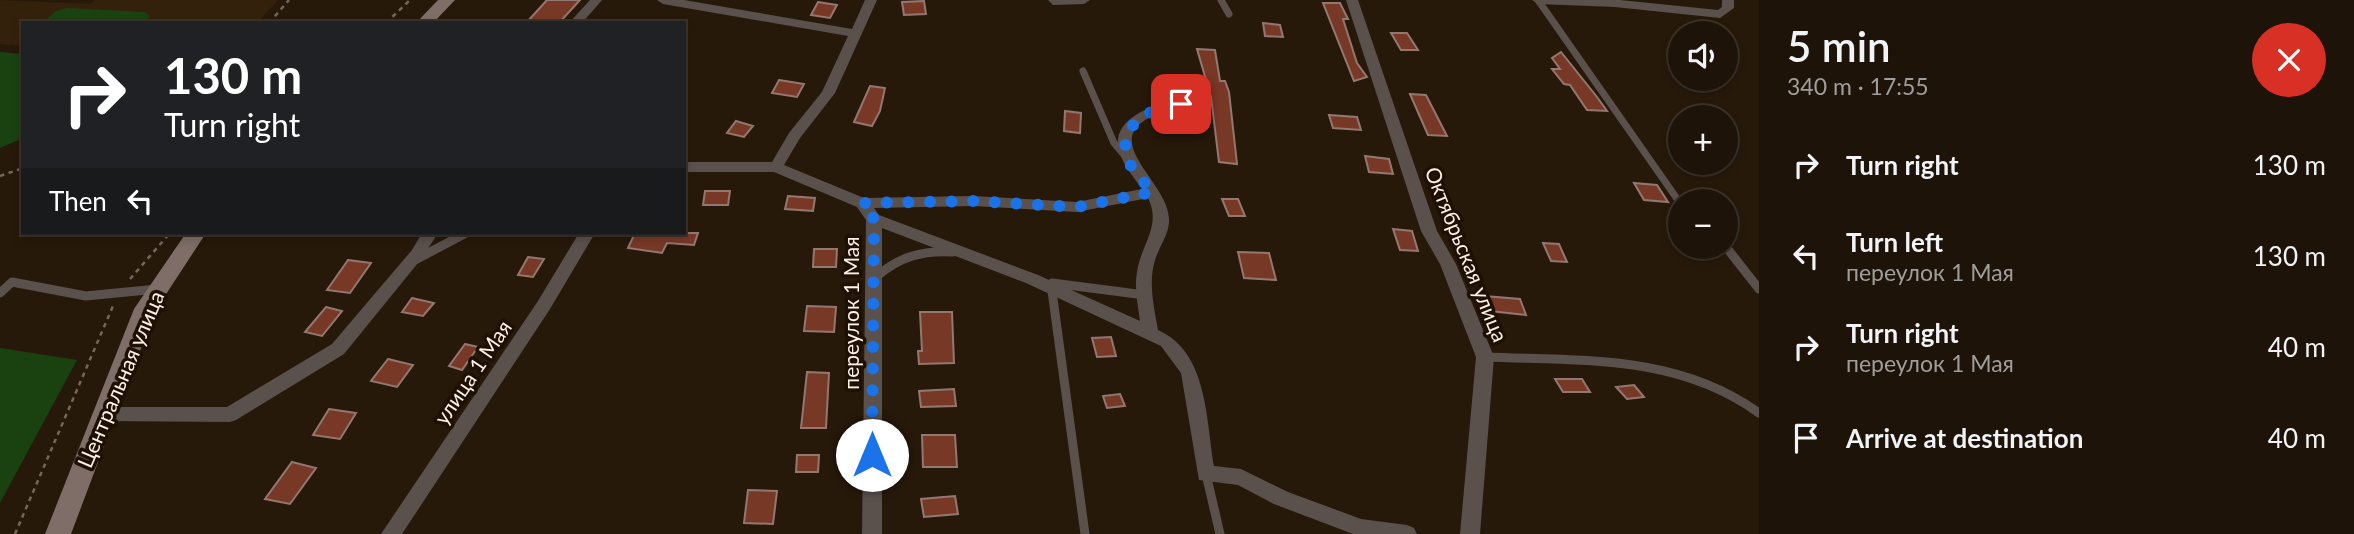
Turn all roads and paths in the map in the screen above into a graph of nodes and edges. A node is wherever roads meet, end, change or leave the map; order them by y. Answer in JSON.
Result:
{"nodes":[{"id":1,"x":289,"y":0,"type":"edge"},
{"id":2,"x":410,"y":0,"type":"edge"},
{"id":3,"x":447,"y":0,"type":"edge"},
{"id":4,"x":596,"y":0,"type":"edge"},
{"id":5,"x":663,"y":0,"type":"edge"},
{"id":6,"x":871,"y":0,"type":"edge"},
{"id":7,"x":1084,"y":0,"type":"edge"},
{"id":8,"x":1221,"y":0,"type":"edge"},
{"id":9,"x":1352,"y":0,"type":"edge"},
{"id":10,"x":1538,"y":0,"type":"edge"},
{"id":11,"x":1728,"y":0,"type":"edge"},
{"id":12,"x":1053,"y":1,"type":"edge"},
{"id":13,"x":1229,"y":14,"type":"dead end"},
{"id":14,"x":271,"y":21,"type":"edge"},
{"id":15,"x":388,"y":21,"type":"edge"},
{"id":16,"x":426,"y":21,"type":"edge"},
{"id":17,"x":577,"y":21,"type":"edge"},
{"id":18,"x":855,"y":33,"type":"junction"},
{"id":19,"x":1083,"y":71,"type":"dead end"},
{"id":20,"x":1187,"y":105,"type":"dead end"},
{"id":21,"x":1127,"y":159,"type":"junction"},
{"id":22,"x":686,"y":167,"type":"edge"},
{"id":23,"x":776,"y":167,"type":"junction"},
{"id":24,"x":21,"y":169,"type":"edge"},
{"id":25,"x":0,"y":176,"type":"edge"},
{"id":26,"x":1670,"y":189,"type":"edge"},
{"id":27,"x":1153,"y":192,"type":"junction"},
{"id":28,"x":862,"y":203,"type":"junction"},
{"id":29,"x":874,"y":219,"type":"junction"},
{"id":30,"x":168,"y":235,"type":"edge"},
{"id":31,"x":195,"y":235,"type":"edge"},
{"id":32,"x":429,"y":235,"type":"edge"},
{"id":33,"x":462,"y":235,"type":"edge"},
{"id":34,"x":586,"y":235,"type":"edge"},
{"id":35,"x":962,"y":253,"type":"junction"},
{"id":36,"x":1735,"y":259,"type":"edge"},
{"id":37,"x":409,"y":264,"type":"junction"},
{"id":38,"x":873,"y":279,"type":"junction"},
{"id":39,"x":1032,"y":279,"type":"junction"},
{"id":40,"x":157,"y":289,"type":"junction"},
{"id":41,"x":1759,"y":289,"type":"edge"},
{"id":42,"x":1052,"y":291,"type":"junction"},
{"id":43,"x":0,"y":293,"type":"edge"},
{"id":44,"x":119,"y":293,"type":"junction"},
{"id":45,"x":1145,"y":295,"type":"junction"},
{"id":46,"x":1150,"y":331,"type":"junction"},
{"id":47,"x":1485,"y":357,"type":"junction"},
{"id":48,"x":102,"y":414,"type":"junction"},
{"id":49,"x":1759,"y":414,"type":"edge"},
{"id":50,"x":1206,"y":474,"type":"junction"},
{"id":51,"x":15,"y":534,"type":"edge"},
{"id":52,"x":58,"y":534,"type":"edge"},
{"id":53,"x":391,"y":534,"type":"edge"},
{"id":54,"x":872,"y":534,"type":"edge"},
{"id":55,"x":1085,"y":534,"type":"edge"},
{"id":56,"x":1220,"y":534,"type":"edge"},
{"id":57,"x":1407,"y":534,"type":"edge"},
{"id":58,"x":1470,"y":534,"type":"edge"}],
"edges":[{"from":1,"to":14,"type":"path"},
{"from":2,"to":15,"type":"path"},
{"from":3,"to":16,"type":"street"},
{"from":4,"to":17,"type":"street"},
{"from":5,"to":18,"type":"street"},
{"from":6,"to":18,"type":"street"},
{"from":7,"to":12,"type":"street"},
{"from":8,"to":13,"type":"lane"},
{"from":9,"to":47,"type":"street","name":"Октябрьская улица"},
{"from":10,"to":11,"type":"street"},
{"from":10,"to":26,"type":"lane"},
{"from":18,"to":23,"type":"street"},
{"from":19,"to":21,"type":"lane"},
{"from":20,"to":21,"type":"street"},
{"from":21,"to":27,"type":"street"},
{"from":22,"to":23,"type":"street"},
{"from":23,"to":28,"type":"street"},
{"from":24,"to":25,"type":"path"},
{"from":27,"to":28,"type":"street"},
{"from":27,"to":45,"type":"street"},
{"from":28,"to":29,"type":"street"},
{"from":29,"to":35,"type":"street"},
{"from":29,"to":38,"type":"street","name":"переулок 1 Мая"},
{"from":30,"to":44,"type":"path"},
{"from":31,"to":40,"type":"street","name":"Центральная улица"},
{"from":32,"to":37,"type":"street"},
{"from":33,"to":37,"type":"lane"},
{"from":34,"to":53,"type":"street","name":"улица 1 Мая"},
{"from":35,"to":38,"type":"lane"},
{"from":35,"to":39,"type":"street"},
{"from":36,"to":41,"type":"lane"},
{"from":37,"to":48,"type":"street"},
{"from":38,"to":54,"type":"street","name":"переулок 1 Мая"},
{"from":39,"to":42,"type":"street"},
{"from":39,"to":45,"type":"lane"},
{"from":40,"to":44,"type":"lane"},
{"from":40,"to":48,"type":"street","name":"Центральная улица"},
{"from":42,"to":46,"type":"street"},
{"from":42,"to":55,"type":"lane"},
{"from":43,"to":44,"type":"lane"},
{"from":44,"to":51,"type":"path"},
{"from":45,"to":46,"type":"street"},
{"from":46,"to":50,"type":"street"},
{"from":47,"to":49,"type":"lane"},
{"from":47,"to":58,"type":"street","name":"Октябрьская улица"},
{"from":48,"to":52,"type":"street","name":"Центральная улица"},
{"from":50,"to":56,"type":"lane"},
{"from":50,"to":57,"type":"street"}]}
